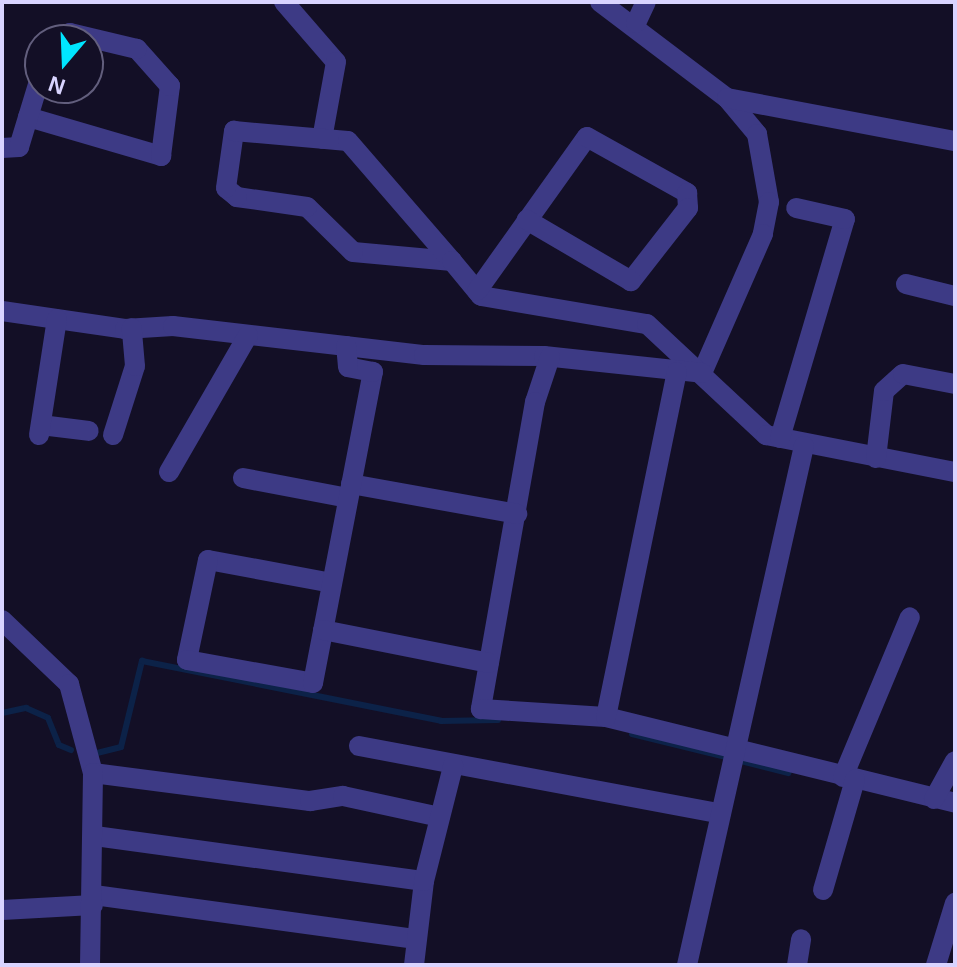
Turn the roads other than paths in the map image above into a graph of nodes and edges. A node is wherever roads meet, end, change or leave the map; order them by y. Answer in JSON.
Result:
{"nodes":[{"id":1,"x":284,"y":2,"type":"edge"},
{"id":2,"x":600,"y":2,"type":"edge"},
{"id":3,"x":646,"y":2,"type":"edge"},
{"id":4,"x":636,"y":23,"type":"junction"},
{"id":5,"x":104,"y":41,"type":"edge"},
{"id":6,"x":727,"y":98,"type":"junction"},
{"id":7,"x":32,"y":104,"type":"edge"},
{"id":8,"x":28,"y":117,"type":"junction"},
{"id":9,"x":322,"y":139,"type":"junction"},
{"id":10,"x":955,"y":141,"type":"edge"},
{"id":11,"x":2,"y":148,"type":"edge"},
{"id":12,"x":796,"y":208,"type":"dead end"},
{"id":13,"x":527,"y":220,"type":"junction"},
{"id":14,"x":452,"y":261,"type":"junction"},
{"id":15,"x":906,"y":284,"type":"dead end"},
{"id":16,"x":477,"y":291,"type":"junction"},
{"id":17,"x":955,"y":296,"type":"edge"},
{"id":18,"x":2,"y":311,"type":"edge"},
{"id":19,"x":57,"y":319,"type":"junction"},
{"id":20,"x":132,"y":328,"type":"junction"},
{"id":21,"x":248,"y":335,"type":"junction"},
{"id":22,"x":346,"y":346,"type":"junction"},
{"id":23,"x":550,"y":357,"type":"junction"},
{"id":24,"x":677,"y":372,"type":"junction"},
{"id":25,"x":702,"y":373,"type":"junction"},
{"id":26,"x":955,"y":384,"type":"edge"},
{"id":27,"x":89,"y":431,"type":"dead end"},
{"id":28,"x":113,"y":435,"type":"dead end"},
{"id":29,"x":780,"y":438,"type":"junction"},
{"id":30,"x":804,"y":446,"type":"junction"},
{"id":31,"x":876,"y":458,"type":"junction"},
{"id":32,"x":169,"y":472,"type":"dead end"},
{"id":33,"x":955,"y":472,"type":"edge"},
{"id":34,"x":243,"y":478,"type":"dead end"},
{"id":35,"x":350,"y":491,"type":"junction"},
{"id":36,"x":517,"y":514,"type":"junction"},
{"id":37,"x":332,"y":583,"type":"junction"},
{"id":38,"x":910,"y":617,"type":"dead end"},
{"id":39,"x":2,"y":620,"type":"edge"},
{"id":40,"x":323,"y":630,"type":"junction"},
{"id":41,"x":489,"y":663,"type":"junction"},
{"id":42,"x":606,"y":717,"type":"junction"},
{"id":43,"x":359,"y":746,"type":"dead end"},
{"id":44,"x":735,"y":750,"type":"junction"},
{"id":45,"x":955,"y":761,"type":"edge"},
{"id":46,"x":453,"y":766,"type":"junction"},
{"id":47,"x":93,"y":773,"type":"junction"},
{"id":48,"x":849,"y":779,"type":"junction"},
{"id":49,"x":934,"y":799,"type":"junction"},
{"id":50,"x":955,"y":803,"type":"edge"},
{"id":51,"x":721,"y":814,"type":"junction"},
{"id":52,"x":440,"y":817,"type":"junction"},
{"id":53,"x":95,"y":836,"type":"junction"},
{"id":54,"x":424,"y":881,"type":"junction"},
{"id":55,"x":823,"y":890,"type":"dead end"},
{"id":56,"x":94,"y":900,"type":"junction"},
{"id":57,"x":955,"y":903,"type":"edge"},
{"id":58,"x":2,"y":905,"type":"edge"},
{"id":59,"x":416,"y":939,"type":"junction"},
{"id":60,"x":801,"y":939,"type":"dead end"},
{"id":61,"x":90,"y":965,"type":"edge"},
{"id":62,"x":414,"y":965,"type":"edge"},
{"id":63,"x":687,"y":965,"type":"edge"},
{"id":64,"x":797,"y":965,"type":"edge"},
{"id":65,"x":936,"y":965,"type":"edge"}],
"edges":[{"from":1,"to":9,"type":"street"},
{"from":2,"to":4,"type":"street"},
{"from":3,"to":4,"type":"street"},
{"from":4,"to":6,"type":"street"},
{"from":5,"to":8,"type":"street"},
{"from":6,"to":10,"type":"street"},
{"from":6,"to":25,"type":"street"},
{"from":7,"to":8,"type":"street"},
{"from":8,"to":11,"type":"street"},
{"from":9,"to":14,"type":"street"},
{"from":9,"to":14,"type":"street"},
{"from":12,"to":29,"type":"street"},
{"from":13,"to":13,"type":"street"},
{"from":13,"to":16,"type":"street"},
{"from":14,"to":16,"type":"street"},
{"from":15,"to":17,"type":"street"},
{"from":16,"to":25,"type":"street"},
{"from":18,"to":19,"type":"street"},
{"from":19,"to":20,"type":"street"},
{"from":19,"to":27,"type":"street"},
{"from":20,"to":21,"type":"street"},
{"from":20,"to":28,"type":"street"},
{"from":21,"to":22,"type":"street"},
{"from":21,"to":32,"type":"street"},
{"from":22,"to":23,"type":"street"},
{"from":22,"to":35,"type":"street"},
{"from":23,"to":24,"type":"street"},
{"from":23,"to":36,"type":"street"},
{"from":24,"to":25,"type":"street"},
{"from":24,"to":42,"type":"street"},
{"from":25,"to":29,"type":"street"},
{"from":26,"to":31,"type":"street"},
{"from":29,"to":30,"type":"street"},
{"from":30,"to":31,"type":"street"},
{"from":30,"to":44,"type":"street"},
{"from":31,"to":33,"type":"street"},
{"from":34,"to":35,"type":"street"},
{"from":35,"to":36,"type":"street"},
{"from":35,"to":37,"type":"street"},
{"from":36,"to":41,"type":"street"},
{"from":37,"to":40,"type":"street"},
{"from":37,"to":40,"type":"street"},
{"from":38,"to":48,"type":"street"},
{"from":39,"to":47,"type":"street"},
{"from":40,"to":41,"type":"street"},
{"from":41,"to":42,"type":"street"},
{"from":42,"to":44,"type":"street"},
{"from":43,"to":46,"type":"street"},
{"from":44,"to":48,"type":"street"},
{"from":44,"to":51,"type":"street"},
{"from":45,"to":49,"type":"street"},
{"from":46,"to":51,"type":"street"},
{"from":46,"to":52,"type":"street"},
{"from":47,"to":52,"type":"street"},
{"from":47,"to":53,"type":"street"},
{"from":48,"to":49,"type":"street"},
{"from":48,"to":55,"type":"street"},
{"from":49,"to":50,"type":"street"},
{"from":51,"to":63,"type":"street"},
{"from":52,"to":54,"type":"street"},
{"from":53,"to":54,"type":"street"},
{"from":53,"to":56,"type":"street"},
{"from":54,"to":59,"type":"street"},
{"from":56,"to":58,"type":"street"},
{"from":56,"to":59,"type":"street"},
{"from":56,"to":61,"type":"street"},
{"from":57,"to":65,"type":"street"},
{"from":59,"to":62,"type":"street"},
{"from":60,"to":64,"type":"street"}]}
